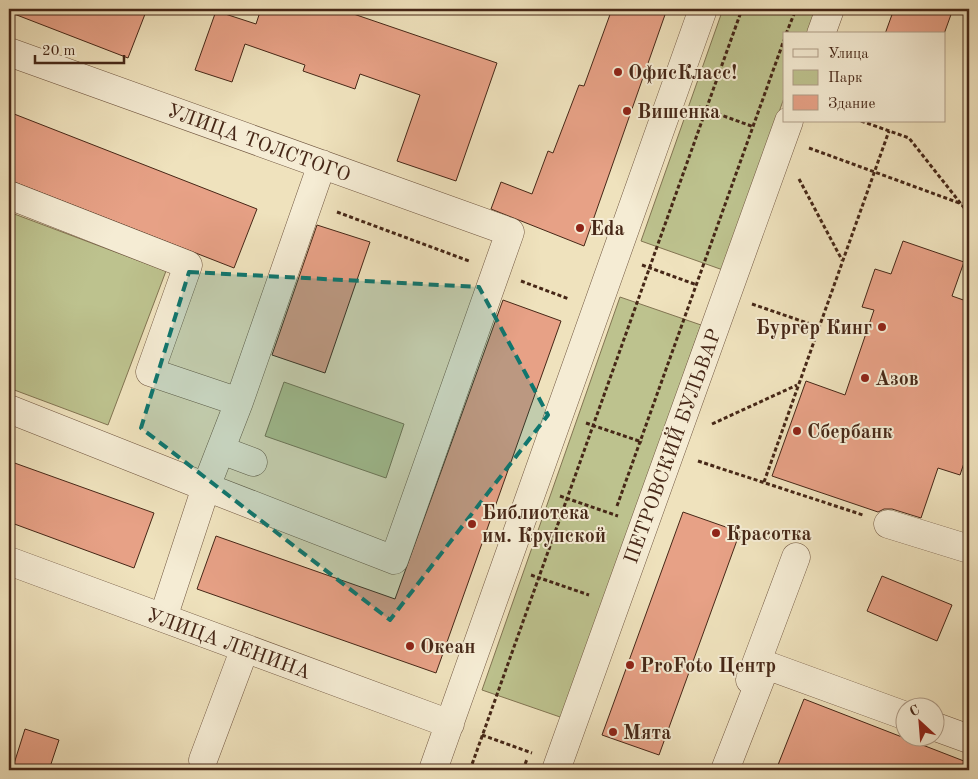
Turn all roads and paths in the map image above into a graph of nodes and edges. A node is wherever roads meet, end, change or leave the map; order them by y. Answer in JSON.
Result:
{"nodes":[{"id":1,"x":703,"y":9,"type":"edge"},
{"id":2,"x":742,"y":9,"type":"edge"},
{"id":3,"x":796,"y":9,"type":"edge"},
{"id":4,"x":830,"y":9,"type":"edge"},
{"id":5,"x":787,"y":32,"type":"edge"},
{"id":6,"x":822,"y":32,"type":"edge"},
{"id":7,"x":783,"y":43,"type":"edge"},
{"id":8,"x":9,"y":52,"type":"edge"},
{"id":9,"x":673,"y":97,"type":"junction"},
{"id":10,"x":706,"y":109,"type":"junction"},
{"id":11,"x":864,"y":122,"type":"edge"},
{"id":12,"x":753,"y":127,"type":"junction"},
{"id":13,"x":786,"y":130,"type":"edge"},
{"id":14,"x":889,"y":131,"type":"junction"},
{"id":15,"x":322,"y":164,"type":"junction"},
{"id":16,"x":874,"y":172,"type":"junction"},
{"id":17,"x":798,"y":177,"type":"dead end"},
{"id":18,"x":9,"y":195,"type":"edge"},
{"id":19,"x":309,"y":201,"type":"junction"},
{"id":20,"x":962,"y":204,"type":"junction"},
{"id":21,"x":969,"y":214,"type":"edge"},
{"id":22,"x":842,"y":260,"type":"junction"},
{"id":23,"x":496,"y":272,"type":"junction"},
{"id":24,"x":575,"y":301,"type":"dead end"},
{"id":25,"x":798,"y":385,"type":"junction"},
{"id":26,"x":239,"y":402,"type":"junction"},
{"id":27,"x":9,"y":409,"type":"edge"},
{"id":28,"x":560,"y":415,"type":"junction"},
{"id":29,"x":711,"y":424,"type":"dead end"},
{"id":30,"x":593,"y":426,"type":"junction"},
{"id":31,"x":640,"y":441,"type":"junction"},
{"id":32,"x":221,"y":450,"type":"junction"},
{"id":33,"x":670,"y":451,"type":"junction"},
{"id":34,"x":253,"y":462,"type":"dead end"},
{"id":35,"x":764,"y":482,"type":"junction"},
{"id":36,"x":534,"y":486,"type":"junction"},
{"id":37,"x":206,"y":487,"type":"junction"},
{"id":38,"x":567,"y":498,"type":"junction"},
{"id":39,"x":614,"y":515,"type":"junction"},
{"id":40,"x":611,"y":524,"type":"dead end"},
{"id":41,"x":888,"y":524,"type":"joint"},
{"id":42,"x":644,"y":525,"type":"junction"},
{"id":43,"x":969,"y":549,"type":"edge"},
{"id":44,"x":796,"y":557,"type":"dead end"},
{"id":45,"x":9,"y":561,"type":"edge"},
{"id":46,"x":505,"y":566,"type":"junction"},
{"id":47,"x":539,"y":578,"type":"junction"},
{"id":48,"x":589,"y":585,"type":"dead end"},
{"id":49,"x":586,"y":594,"type":"junction"},
{"id":50,"x":583,"y":603,"type":"dead end"},
{"id":51,"x":615,"y":605,"type":"junction"},
{"id":52,"x":163,"y":618,"type":"junction"},
{"id":53,"x":245,"y":648,"type":"junction"},
{"id":54,"x":896,"y":712,"type":"edge"},
{"id":55,"x":450,"y":724,"type":"junction"},
{"id":56,"x":946,"y":731,"type":"edge"},
{"id":57,"x":482,"y":736,"type":"junction"},
{"id":58,"x":969,"y":739,"type":"edge"},
{"id":59,"x":532,"y":745,"type":"dead end"},
{"id":60,"x":529,"y":752,"type":"junction"},
{"id":61,"x":203,"y":760,"type":"dead end"},
{"id":62,"x":565,"y":768,"type":"edge"},
{"id":63,"x":433,"y":770,"type":"edge"},
{"id":64,"x":470,"y":770,"type":"edge"},
{"id":65,"x":523,"y":770,"type":"edge"},
{"id":66,"x":715,"y":770,"type":"edge"},
{"id":67,"x":725,"y":770,"type":"edge"}],
"edges":[{"from":1,"to":9,"type":"street"},
{"from":2,"to":10,"type":"path"},
{"from":3,"to":5,"type":"path"},
{"from":4,"to":6,"type":"street"},
{"from":7,"to":12,"type":"path"},
{"from":8,"to":15,"type":"street","name":"УЛИЦА ТОЛСТОГО"},
{"from":9,"to":10,"type":"path"},
{"from":9,"to":28,"type":"street"},
{"from":10,"to":12,"type":"path"},
{"from":10,"to":30,"type":"path"},
{"from":11,"to":14,"type":"path"},
{"from":12,"to":13,"type":"path"},
{"from":12,"to":31,"type":"path"},
{"from":13,"to":16,"type":"path"},
{"from":13,"to":33,"type":"street","name":"ПЕТРОВСКИЙ БУЛЬВАР"},
{"from":14,"to":16,"type":"path"},
{"from":14,"to":20,"type":"path"},
{"from":15,"to":19,"type":"street"},
{"from":15,"to":23,"type":"street","name":"УЛИЦА ТОЛСТОГО"},
{"from":16,"to":20,"type":"path"},
{"from":16,"to":22,"type":"path"},
{"from":17,"to":22,"type":"path"},
{"from":18,"to":26,"type":"street"},
{"from":19,"to":23,"type":"path"},
{"from":19,"to":26,"type":"street"},
{"from":20,"to":21,"type":"path"},
{"from":22,"to":25,"type":"path"},
{"from":23,"to":24,"type":"path"},
{"from":23,"to":37,"type":"street"},
{"from":25,"to":29,"type":"path"},
{"from":25,"to":35,"type":"path"},
{"from":26,"to":32,"type":"street"},
{"from":27,"to":37,"type":"street"},
{"from":28,"to":30,"type":"path"},
{"from":28,"to":36,"type":"street"},
{"from":30,"to":31,"type":"path"},
{"from":30,"to":38,"type":"path"},
{"from":31,"to":33,"type":"path"},
{"from":31,"to":39,"type":"path"},
{"from":32,"to":34,"type":"street"},
{"from":32,"to":37,"type":"street"},
{"from":33,"to":35,"type":"path"},
{"from":33,"to":42,"type":"street","name":"ПЕТРОВСКИЙ БУЛЬВАР"},
{"from":35,"to":41,"type":"path"},
{"from":36,"to":38,"type":"path"},
{"from":36,"to":46,"type":"street"},
{"from":37,"to":52,"type":"street"},
{"from":38,"to":39,"type":"path"},
{"from":38,"to":47,"type":"path"},
{"from":39,"to":40,"type":"path"},
{"from":39,"to":42,"type":"path"},
{"from":41,"to":43,"type":"street"},
{"from":42,"to":51,"type":"street","name":"ПЕТРОВСКИЙ БУЛЬВАР"},
{"from":44,"to":66,"type":"street"},
{"from":45,"to":52,"type":"street","name":"УЛИЦА ЛЕНИНА"},
{"from":46,"to":47,"type":"path"},
{"from":46,"to":55,"type":"street"},
{"from":47,"to":49,"type":"path"},
{"from":47,"to":57,"type":"path"},
{"from":48,"to":49,"type":"path"},
{"from":49,"to":50,"type":"path"},
{"from":49,"to":51,"type":"path"},
{"from":51,"to":62,"type":"street","name":"ПЕТРОВСКИЙ БУЛЬВАР"},
{"from":52,"to":53,"type":"street","name":"УЛИЦА ЛЕНИНА"},
{"from":53,"to":55,"type":"street","name":"УЛИЦА ЛЕНИНА"},
{"from":53,"to":61,"type":"street"},
{"from":54,"to":67,"type":"street"},
{"from":55,"to":57,"type":"path"},
{"from":55,"to":63,"type":"street"},
{"from":56,"to":58,"type":"street"},
{"from":57,"to":60,"type":"path"},
{"from":57,"to":64,"type":"path"},
{"from":59,"to":60,"type":"path"},
{"from":60,"to":62,"type":"path"},
{"from":60,"to":65,"type":"path"}]}
